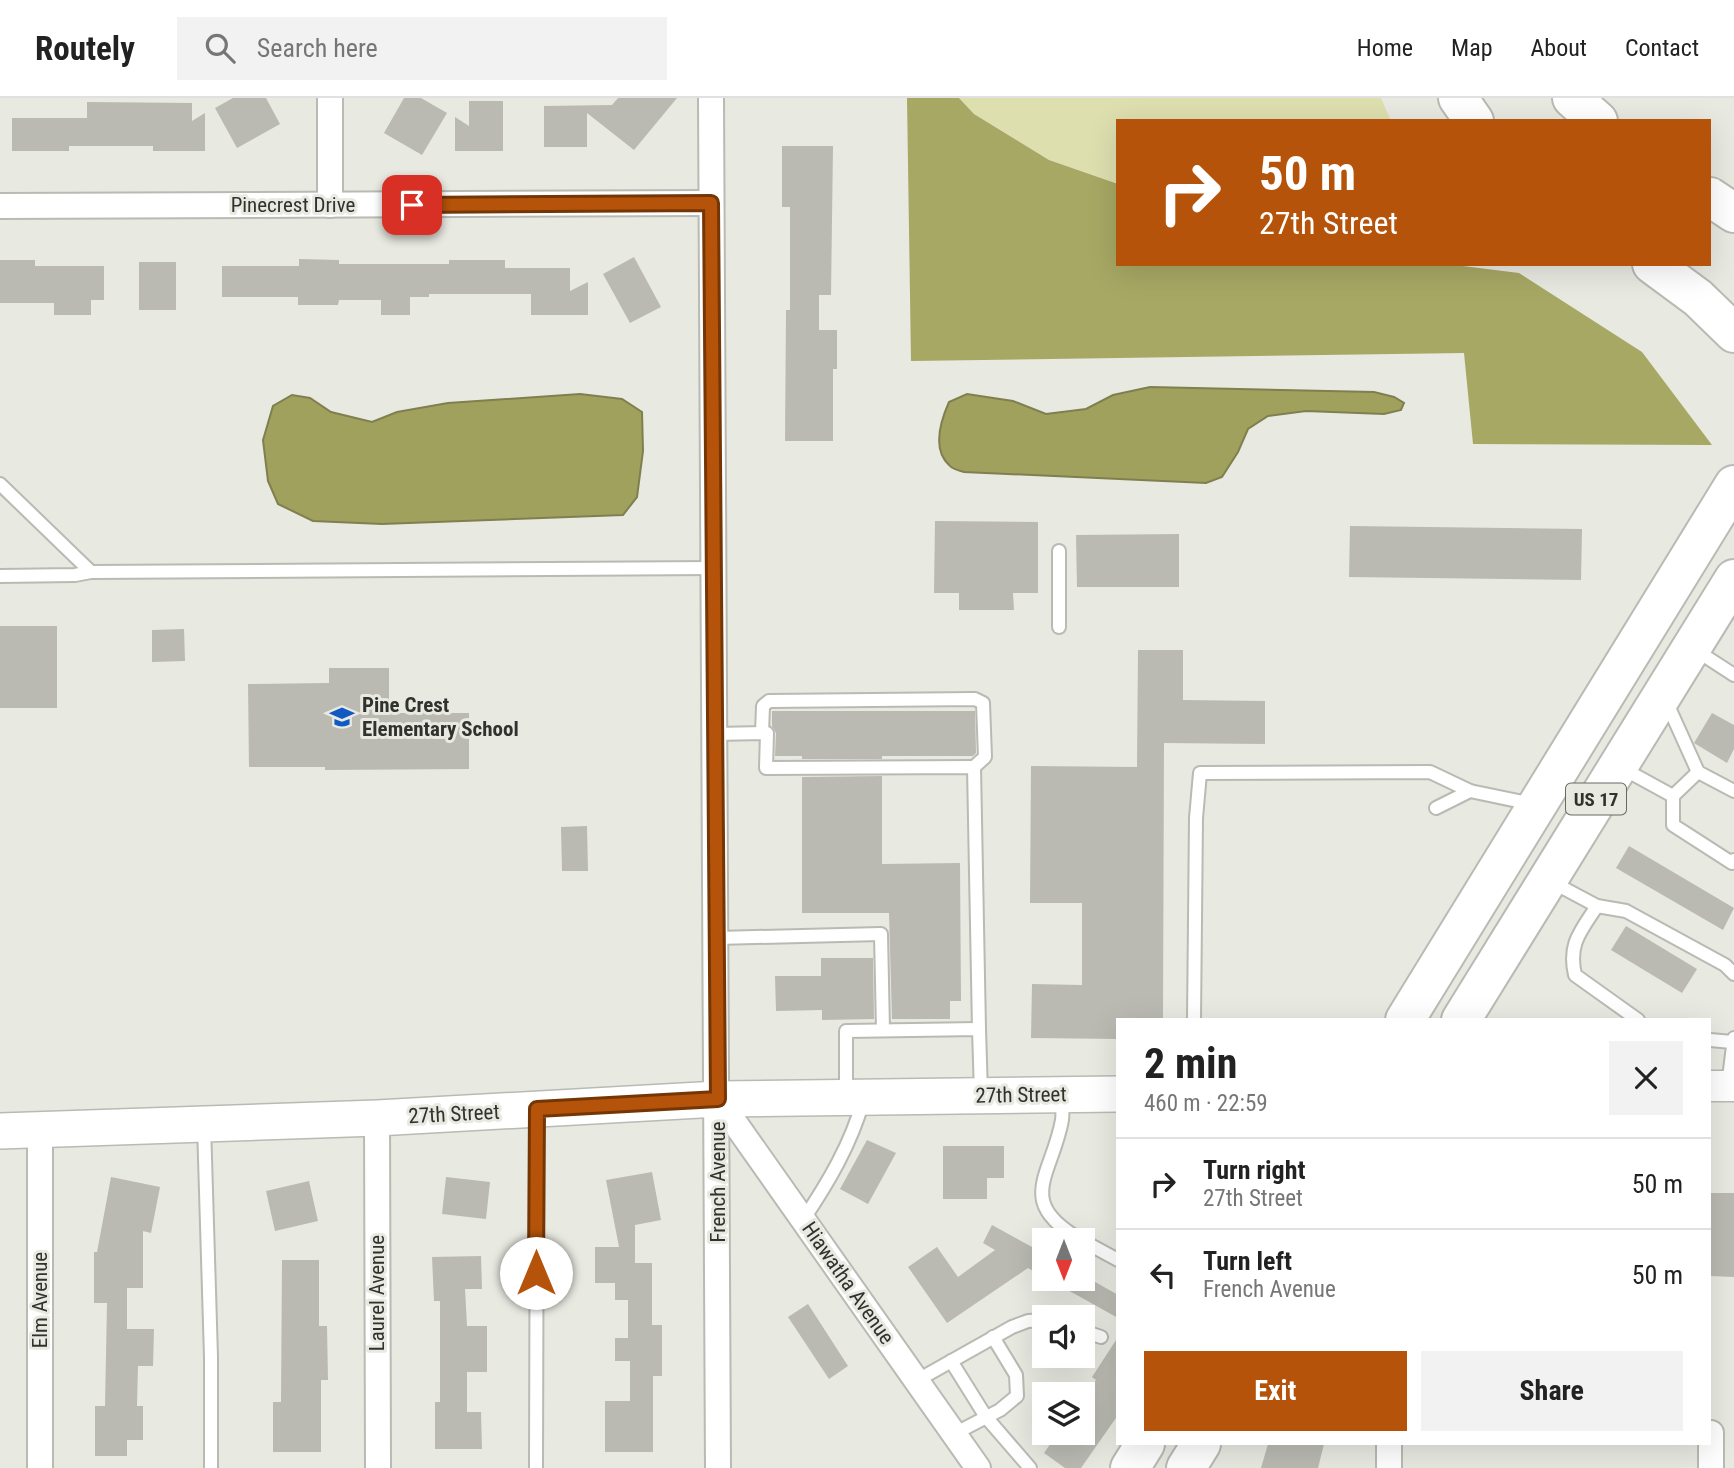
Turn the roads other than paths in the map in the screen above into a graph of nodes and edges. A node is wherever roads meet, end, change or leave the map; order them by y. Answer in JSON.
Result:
{"nodes":[{"id":1,"x":330,"y":98,"type":"edge"},
{"id":2,"x":711,"y":98,"type":"edge"},
{"id":3,"x":1458,"y":98,"type":"edge"},
{"id":4,"x":1572,"y":98,"type":"edge"},
{"id":5,"x":1473,"y":119,"type":"edge"},
{"id":6,"x":1596,"y":119,"type":"edge"},
{"id":7,"x":711,"y":203,"type":"junction"},
{"id":8,"x":330,"y":205,"type":"junction"},
{"id":9,"x":0,"y":206,"type":"edge"},
{"id":10,"x":1655,"y":266,"type":"edge"},
{"id":11,"x":1680,"y":266,"type":"edge"},
{"id":12,"x":1734,"y":294,"type":"edge"},
{"id":13,"x":1734,"y":333,"type":"edge"},
{"id":14,"x":0,"y":484,"type":"edge"},
{"id":15,"x":1734,"y":485,"type":"edge"},
{"id":16,"x":1059,"y":551,"type":"dead end"},
{"id":17,"x":714,"y":568,"type":"junction"},
{"id":18,"x":91,"y":572,"type":"junction"},
{"id":19,"x":0,"y":576,"type":"edge"},
{"id":20,"x":1734,"y":579,"type":"edge"},
{"id":21,"x":1059,"y":627,"type":"dead end"},
{"id":22,"x":1691,"y":647,"type":"junction"},
{"id":23,"x":1734,"y":675,"type":"edge"},
{"id":24,"x":1663,"y":693,"type":"junction"},
{"id":25,"x":762,"y":733,"type":"junction"},
{"id":26,"x":715,"y":734,"type":"junction"},
{"id":27,"x":1617,"y":766,"type":"junction"},
{"id":28,"x":974,"y":768,"type":"junction"},
{"id":29,"x":1698,"y":772,"type":"junction"},
{"id":30,"x":1470,"y":791,"type":"junction"},
{"id":31,"x":1734,"y":791,"type":"edge"},
{"id":32,"x":1673,"y":796,"type":"junction"},
{"id":33,"x":1537,"y":806,"type":"junction"},
{"id":34,"x":1436,"y":808,"type":"dead end"},
{"id":35,"x":1734,"y":860,"type":"edge"},
{"id":36,"x":1547,"y":879,"type":"junction"},
{"id":37,"x":1597,"y":906,"type":"junction"},
{"id":38,"x":717,"y":938,"type":"junction"},
{"id":39,"x":1734,"y":974,"type":"edge"},
{"id":40,"x":1194,"y":1018,"type":"edge"},
{"id":41,"x":1406,"y":1018,"type":"edge"},
{"id":42,"x":1462,"y":1018,"type":"edge"},
{"id":43,"x":1635,"y":1018,"type":"edge"},
{"id":44,"x":979,"y":1029,"type":"junction"},
{"id":45,"x":883,"y":1030,"type":"junction"},
{"id":46,"x":1711,"y":1040,"type":"edge"},
{"id":47,"x":1733,"y":1040,"type":"edge"},
{"id":48,"x":1724,"y":1086,"type":"edge"},
{"id":49,"x":1062,"y":1094,"type":"junction"},
{"id":50,"x":1116,"y":1094,"type":"edge"},
{"id":51,"x":981,"y":1096,"type":"junction"},
{"id":52,"x":855,"y":1097,"type":"junction"},
{"id":53,"x":718,"y":1099,"type":"junction"},
{"id":54,"x":537,"y":1109,"type":"junction"},
{"id":55,"x":377,"y":1118,"type":"junction"},
{"id":56,"x":204,"y":1125,"type":"junction"},
{"id":57,"x":0,"y":1131,"type":"edge"},
{"id":58,"x":40,"y":1131,"type":"junction"},
{"id":59,"x":803,"y":1220,"type":"junction"},
{"id":60,"x":1063,"y":1228,"type":"edge"},
{"id":61,"x":1096,"y":1248,"type":"edge"},
{"id":62,"x":1116,"y":1259,"type":"edge"},
{"id":63,"x":1032,"y":1321,"type":"edge"},
{"id":64,"x":1095,"y":1336,"type":"edge"},
{"id":65,"x":993,"y":1337,"type":"junction"},
{"id":66,"x":1101,"y":1338,"type":"dead end"},
{"id":67,"x":951,"y":1361,"type":"junction"},
{"id":68,"x":916,"y":1381,"type":"junction"},
{"id":69,"x":986,"y":1417,"type":"junction"},
{"id":70,"x":1711,"y":1433,"type":"edge"},
{"id":71,"x":1734,"y":1433,"type":"edge"},
{"id":72,"x":954,"y":1434,"type":"junction"},
{"id":73,"x":1144,"y":1445,"type":"edge"},
{"id":74,"x":1200,"y":1445,"type":"edge"},
{"id":75,"x":1389,"y":1445,"type":"edge"},
{"id":76,"x":1710,"y":1445,"type":"edge"},
{"id":77,"x":40,"y":1468,"type":"edge"},
{"id":78,"x":211,"y":1468,"type":"edge"},
{"id":79,"x":378,"y":1468,"type":"edge"},
{"id":80,"x":536,"y":1468,"type":"edge"},
{"id":81,"x":718,"y":1468,"type":"edge"},
{"id":82,"x":978,"y":1468,"type":"edge"},
{"id":83,"x":1030,"y":1468,"type":"edge"},
{"id":84,"x":1130,"y":1468,"type":"edge"},
{"id":85,"x":1186,"y":1468,"type":"edge"},
{"id":86,"x":1389,"y":1468,"type":"edge"},
{"id":87,"x":1711,"y":1468,"type":"edge"}],
"edges":[{"from":1,"to":8,"type":"street"},
{"from":2,"to":7,"type":"street","name":"French Avenue"},
{"from":3,"to":5,"type":"main road"},
{"from":4,"to":6,"type":"main road"},
{"from":7,"to":8,"type":"street","name":"Pinecrest Drive"},
{"from":7,"to":17,"type":"street","name":"French Avenue"},
{"from":8,"to":9,"type":"street","name":"Pinecrest Drive"},
{"from":10,"to":13,"type":"main road"},
{"from":11,"to":12,"type":"main road"},
{"from":14,"to":18,"type":"lane"},
{"from":15,"to":33,"type":"main road","number":"US 17"},
{"from":16,"to":21,"type":"lane"},
{"from":17,"to":18,"type":"lane"},
{"from":17,"to":26,"type":"street","name":"French Avenue"},
{"from":18,"to":19,"type":"lane"},
{"from":20,"to":22,"type":"main road","number":"US 17"},
{"from":22,"to":23,"type":"lane"},
{"from":22,"to":24,"type":"main road","number":"US 17"},
{"from":24,"to":27,"type":"main road","number":"US 17"},
{"from":24,"to":29,"type":"lane"},
{"from":25,"to":26,"type":"lane"},
{"from":25,"to":28,"type":"lane"},
{"from":25,"to":28,"type":"lane"},
{"from":26,"to":38,"type":"street","name":"French Avenue"},
{"from":27,"to":32,"type":"lane"},
{"from":27,"to":36,"type":"main road","number":"US 17"},
{"from":28,"to":44,"type":"lane"},
{"from":29,"to":31,"type":"lane"},
{"from":29,"to":32,"type":"lane"},
{"from":30,"to":33,"type":"lane"},
{"from":30,"to":34,"type":"lane"},
{"from":30,"to":40,"type":"lane"},
{"from":32,"to":35,"type":"lane"},
{"from":33,"to":41,"type":"main road","number":"US 17"},
{"from":36,"to":37,"type":"lane"},
{"from":36,"to":42,"type":"main road","number":"US 17"},
{"from":37,"to":39,"type":"lane"},
{"from":37,"to":43,"type":"lane"},
{"from":38,"to":45,"type":"lane"},
{"from":38,"to":53,"type":"street","name":"French Avenue"},
{"from":44,"to":45,"type":"lane"},
{"from":44,"to":51,"type":"lane"},
{"from":45,"to":52,"type":"lane"},
{"from":46,"to":47,"type":"lane"},
{"from":47,"to":48,"type":"lane"},
{"from":49,"to":50,"type":"main road","name":"27th Street"},
{"from":49,"to":51,"type":"main road","name":"27th Street"},
{"from":49,"to":60,"type":"lane"},
{"from":51,"to":52,"type":"main road","name":"27th Street"},
{"from":52,"to":53,"type":"main road","name":"27th Street"},
{"from":52,"to":59,"type":"lane"},
{"from":53,"to":54,"type":"main road","name":"27th Street"},
{"from":53,"to":59,"type":"street","name":"Hiawatha Avenue"},
{"from":53,"to":81,"type":"street","name":"French Avenue"},
{"from":54,"to":55,"type":"main road","name":"27th Street"},
{"from":54,"to":80,"type":"lane"},
{"from":55,"to":56,"type":"main road","name":"27th Street"},
{"from":55,"to":79,"type":"street","name":"Laurel Avenue"},
{"from":56,"to":58,"type":"main road","name":"27th Street"},
{"from":56,"to":78,"type":"lane"},
{"from":57,"to":58,"type":"main road","name":"27th Street"},
{"from":58,"to":77,"type":"street","name":"Elm Avenue"},
{"from":59,"to":68,"type":"street","name":"Hiawatha Avenue"},
{"from":61,"to":62,"type":"lane"},
{"from":63,"to":65,"type":"lane"},
{"from":64,"to":66,"type":"lane"},
{"from":65,"to":67,"type":"lane"},
{"from":65,"to":69,"type":"lane"},
{"from":67,"to":68,"type":"lane"},
{"from":67,"to":69,"type":"lane"},
{"from":68,"to":72,"type":"street","name":"Hiawatha Avenue"},
{"from":69,"to":72,"type":"lane"},
{"from":69,"to":83,"type":"lane"},
{"from":70,"to":71,"type":"street"},
{"from":72,"to":82,"type":"street","name":"Hiawatha Avenue"},
{"from":73,"to":84,"type":"main road"},
{"from":74,"to":85,"type":"main road"},
{"from":75,"to":86,"type":"street"},
{"from":76,"to":87,"type":"street"}]}
